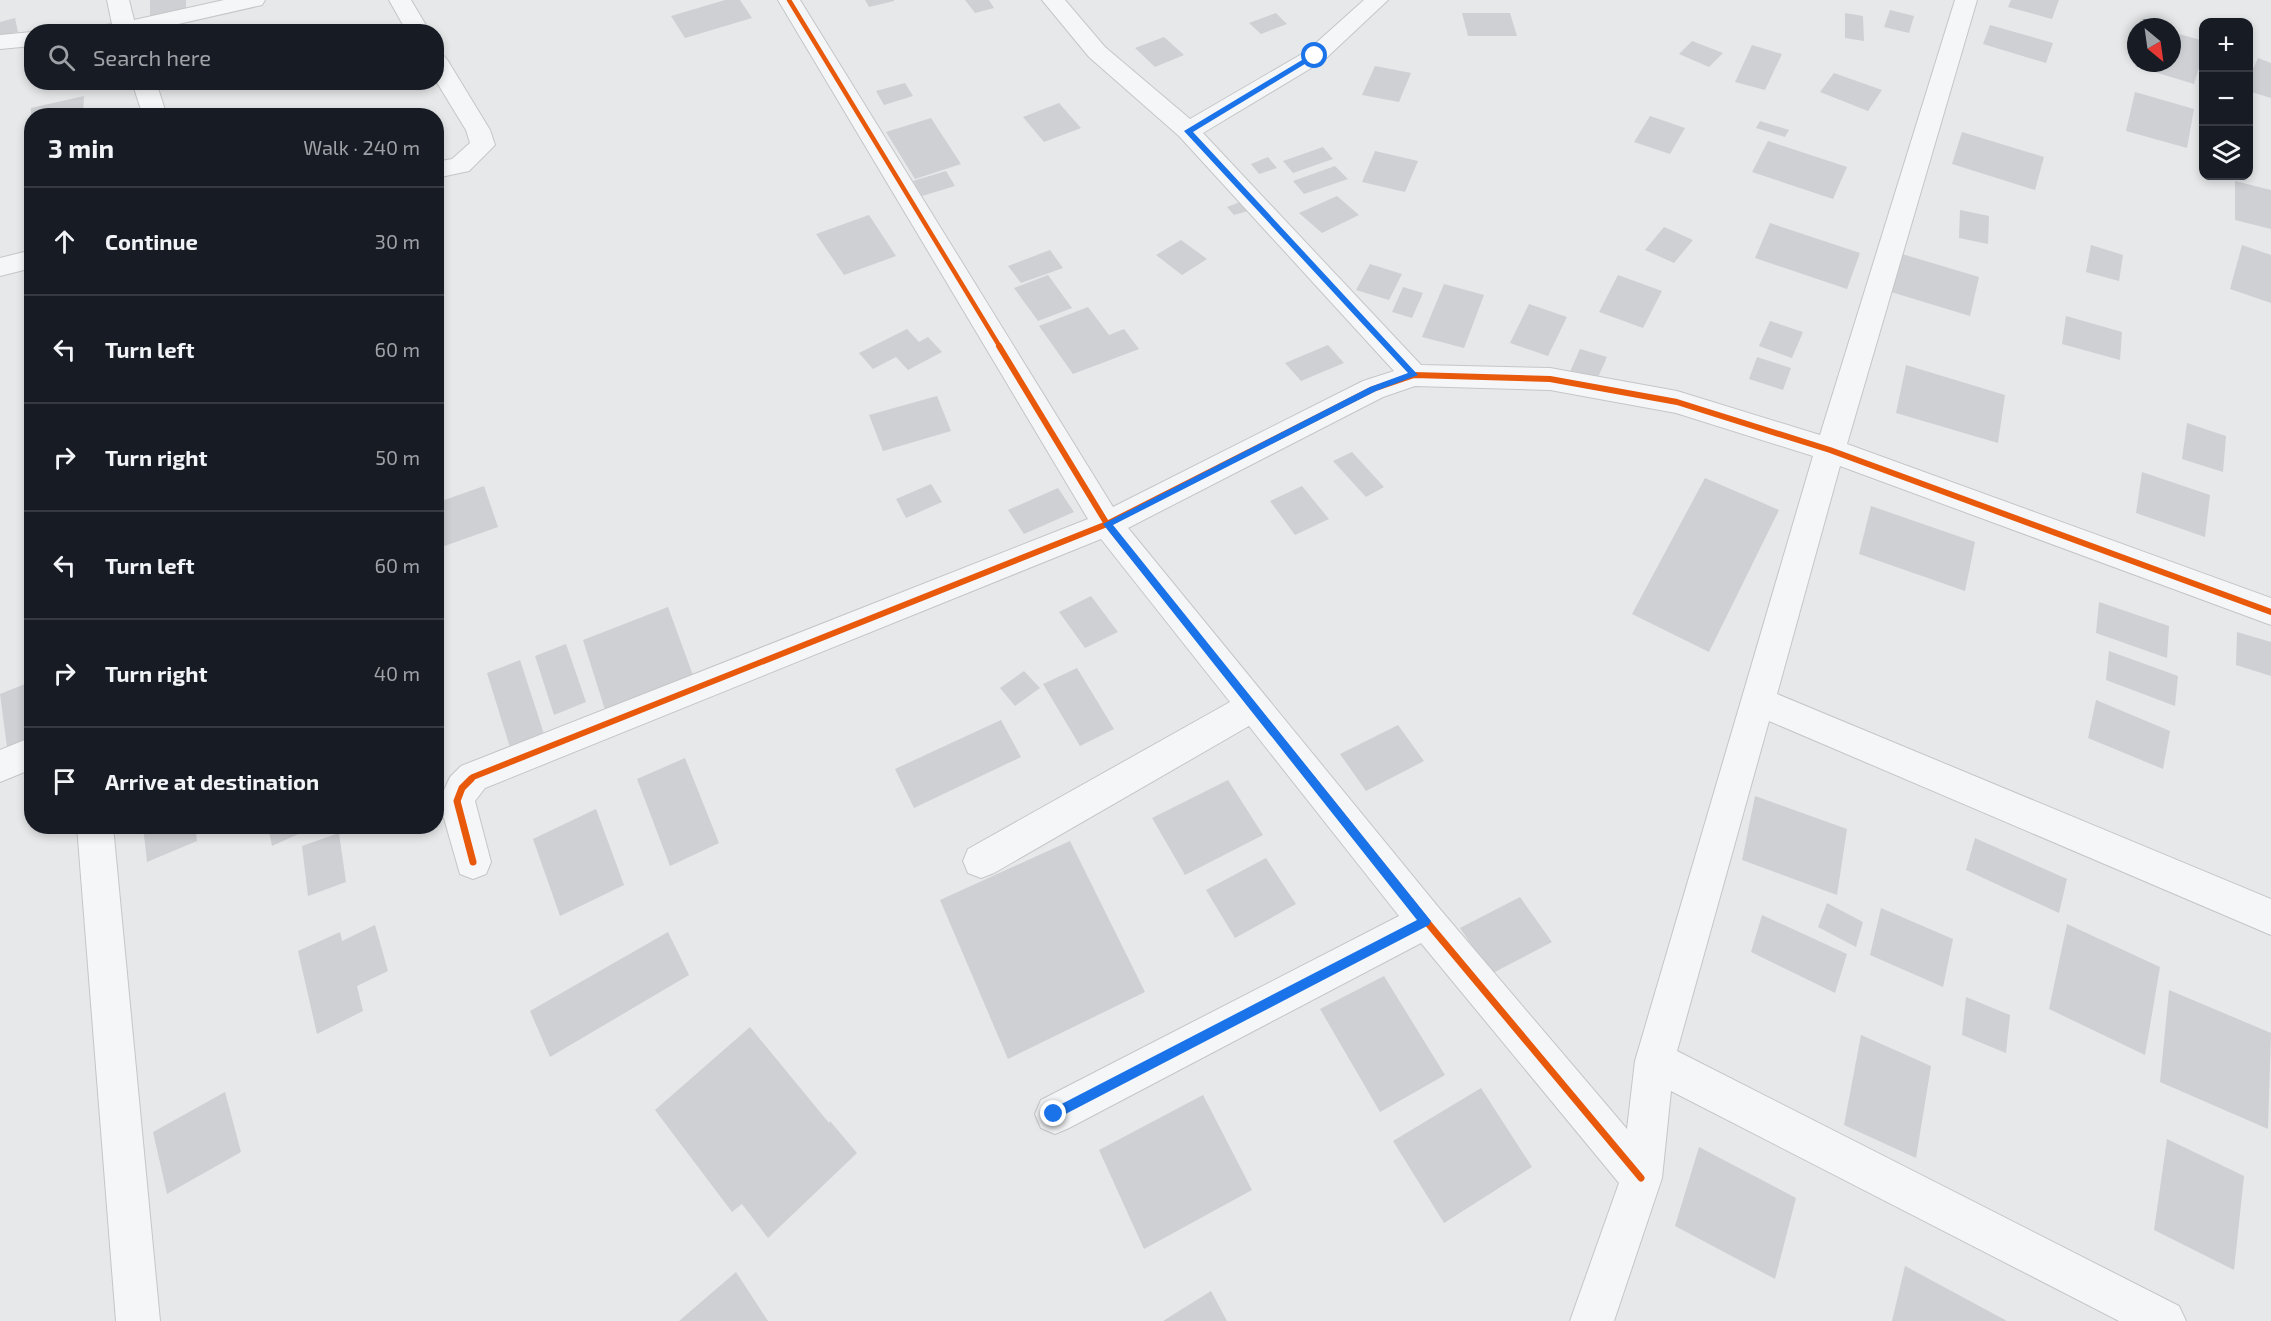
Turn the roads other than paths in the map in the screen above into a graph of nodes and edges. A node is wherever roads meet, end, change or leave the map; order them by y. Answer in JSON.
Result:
{"nodes":[{"id":1,"x":118,"y":0,"type":"edge"},
{"id":2,"x":254,"y":0,"type":"edge"},
{"id":3,"x":400,"y":0,"type":"edge"},
{"id":4,"x":789,"y":0,"type":"edge"},
{"id":5,"x":1053,"y":0,"type":"edge"},
{"id":6,"x":1377,"y":0,"type":"edge"},
{"id":7,"x":1966,"y":0,"type":"edge"},
{"id":8,"x":124,"y":24,"type":"edge"},
{"id":9,"x":151,"y":24,"type":"edge"},
{"id":10,"x":414,"y":24,"type":"edge"},
{"id":11,"x":24,"y":40,"type":"edge"},
{"id":12,"x":0,"y":42,"type":"edge"},
{"id":13,"x":444,"y":74,"type":"edge"},
{"id":14,"x":147,"y":90,"type":"edge"},
{"id":15,"x":152,"y":108,"type":"edge"},
{"id":16,"x":1188,"y":131,"type":"junction"},
{"id":17,"x":444,"y":168,"type":"edge"},
{"id":18,"x":24,"y":261,"type":"edge"},
{"id":19,"x":0,"y":267,"type":"edge"},
{"id":20,"x":1414,"y":375,"type":"junction"},
{"id":21,"x":1830,"y":450,"type":"junction"},
{"id":22,"x":1107,"y":524,"type":"junction"},
{"id":23,"x":2271,"y":612,"type":"edge"},
{"id":24,"x":1758,"y":701,"type":"junction"},
{"id":25,"x":1252,"y":707,"type":"junction"},
{"id":26,"x":24,"y":756,"type":"edge"},
{"id":27,"x":0,"y":766,"type":"edge"},
{"id":28,"x":96,"y":834,"type":"edge"},
{"id":29,"x":981,"y":861,"type":"dead end"},
{"id":30,"x":473,"y":862,"type":"dead end"},
{"id":31,"x":2271,"y":917,"type":"edge"},
{"id":32,"x":1426,"y":921,"type":"junction"},
{"id":33,"x":1655,"y":1061,"type":"junction"},
{"id":34,"x":1054,"y":1114,"type":"dead end"},
{"id":35,"x":1641,"y":1178,"type":"junction"},
{"id":36,"x":138,"y":1321,"type":"edge"},
{"id":37,"x":1592,"y":1321,"type":"edge"},
{"id":38,"x":2164,"y":1321,"type":"edge"}],
"edges":[{"from":1,"to":8,"type":"street"},
{"from":2,"to":9,"type":"street"},
{"from":3,"to":10,"type":"street"},
{"from":4,"to":22,"type":"street"},
{"from":5,"to":16,"type":"street"},
{"from":6,"to":16,"type":"street"},
{"from":7,"to":21,"type":"street"},
{"from":11,"to":12,"type":"street"},
{"from":13,"to":17,"type":"street"},
{"from":14,"to":15,"type":"street"},
{"from":16,"to":20,"type":"street"},
{"from":18,"to":19,"type":"street"},
{"from":20,"to":21,"type":"street"},
{"from":20,"to":22,"type":"street"},
{"from":21,"to":23,"type":"street"},
{"from":21,"to":24,"type":"street"},
{"from":22,"to":25,"type":"street"},
{"from":22,"to":30,"type":"street"},
{"from":24,"to":31,"type":"street"},
{"from":24,"to":33,"type":"street"},
{"from":25,"to":29,"type":"street"},
{"from":25,"to":32,"type":"street"},
{"from":26,"to":27,"type":"street"},
{"from":28,"to":36,"type":"street"},
{"from":32,"to":34,"type":"street"},
{"from":32,"to":35,"type":"street"},
{"from":33,"to":35,"type":"street"},
{"from":33,"to":38,"type":"street"},
{"from":35,"to":37,"type":"street"}]}
